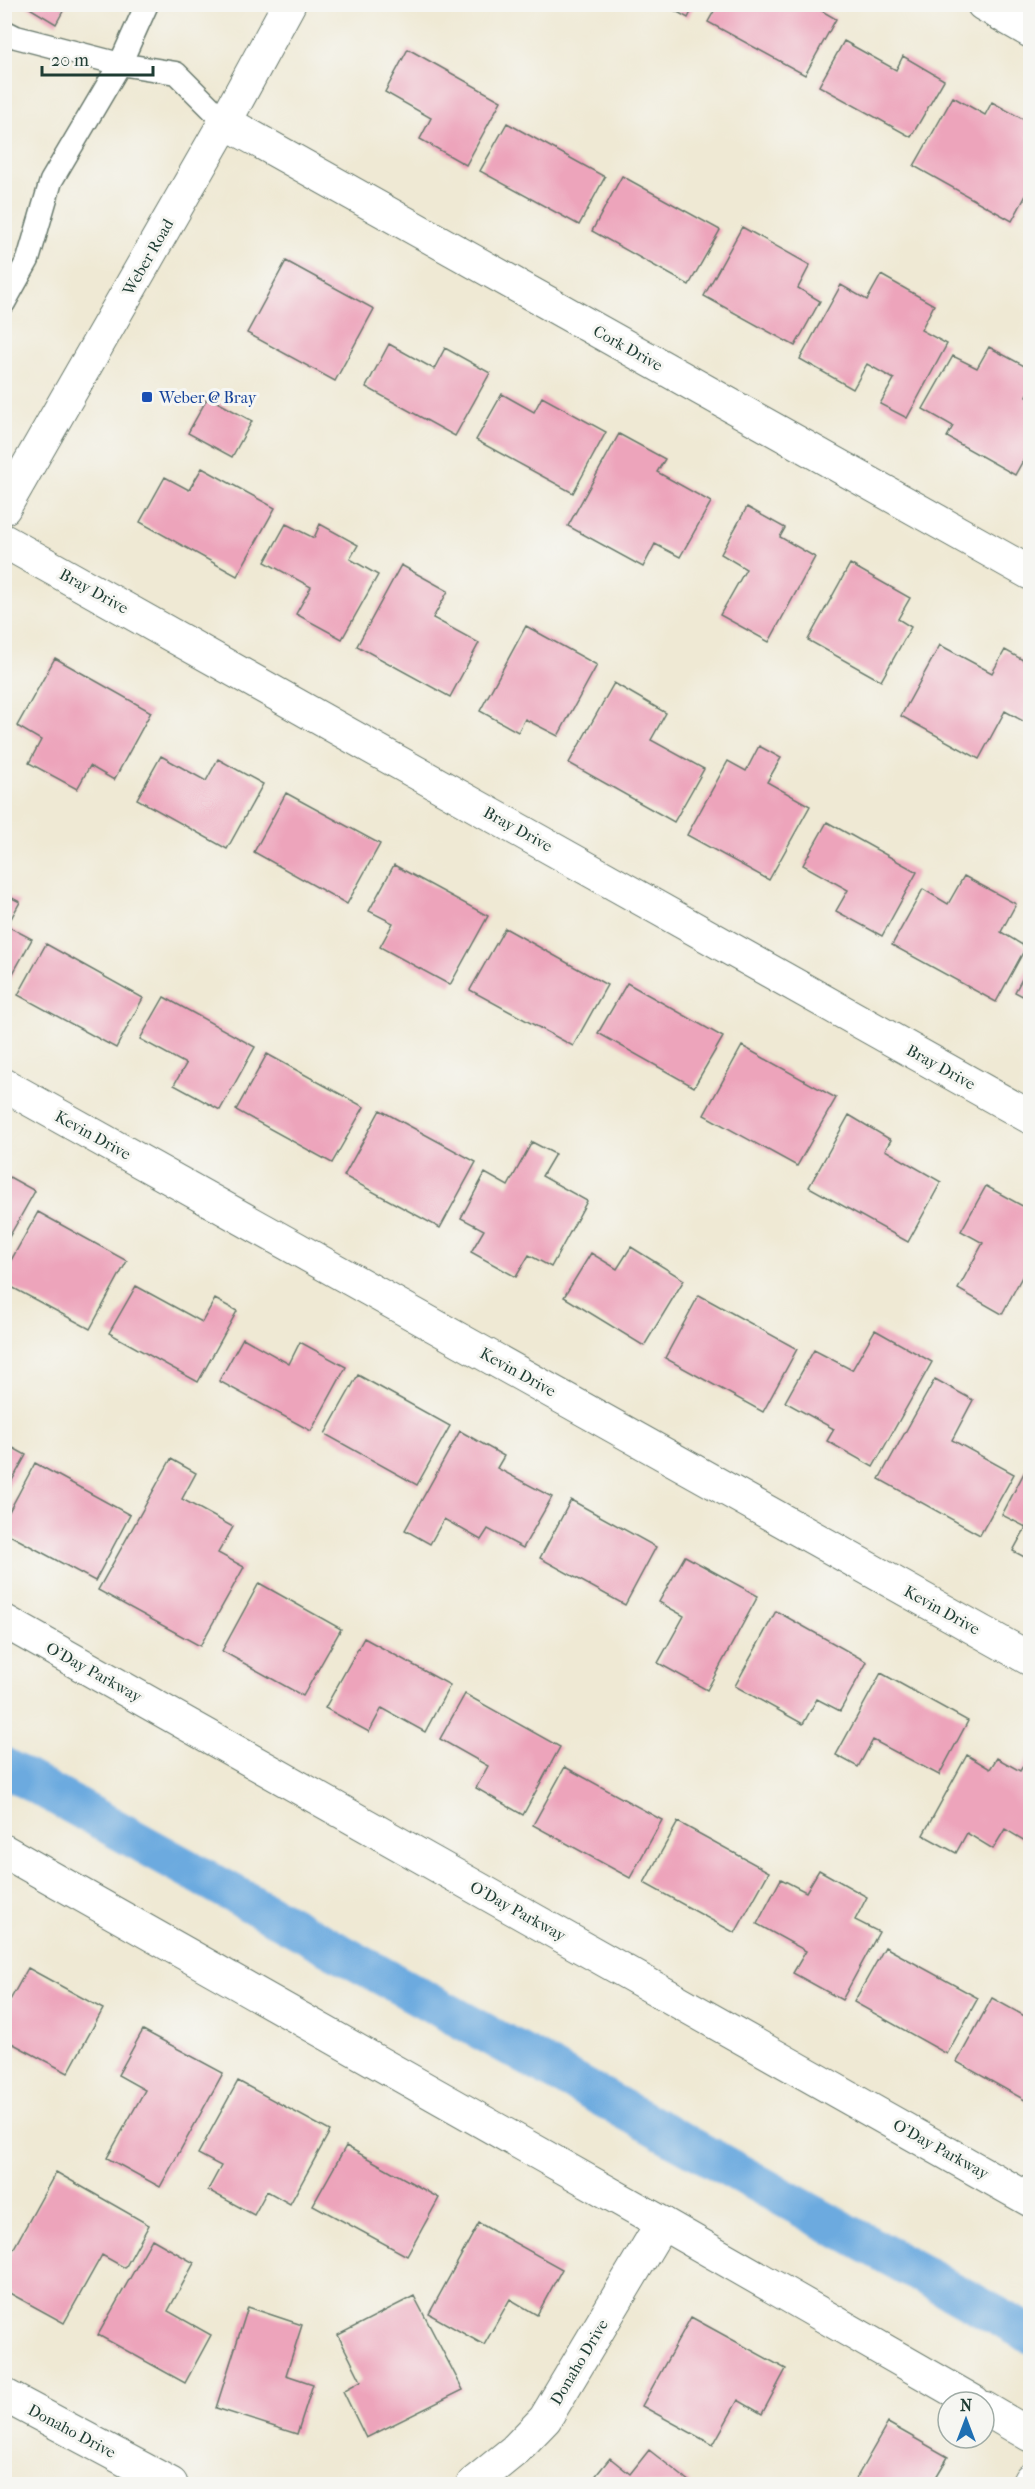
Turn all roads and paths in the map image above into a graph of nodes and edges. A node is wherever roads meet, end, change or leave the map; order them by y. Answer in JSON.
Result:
{"nodes":[{"id":1,"x":147,"y":4,"type":"edge"},
{"id":2,"x":289,"y":4,"type":"edge"},
{"id":3,"x":983,"y":4,"type":"edge"},
{"id":4,"x":4,"y":31,"type":"edge"},
{"id":5,"x":1030,"y":31,"type":"edge"},
{"id":6,"x":120,"y":64,"type":"junction"},
{"id":7,"x":225,"y":122,"type":"junction"},
{"id":8,"x":4,"y":303,"type":"edge"},
{"id":9,"x":4,"y":508,"type":"edge"},
{"id":10,"x":4,"y":541,"type":"edge"},
{"id":11,"x":1030,"y":573,"type":"edge"},
{"id":12,"x":4,"y":1085,"type":"edge"},
{"id":13,"x":1030,"y":1117,"type":"edge"},
{"id":14,"x":4,"y":1621,"type":"edge"},
{"id":15,"x":1030,"y":1659,"type":"edge"},
{"id":16,"x":4,"y":1851,"type":"edge"},
{"id":17,"x":1030,"y":2200,"type":"edge"},
{"id":18,"x":662,"y":2223,"type":"junction"},
{"id":19,"x":953,"y":2390,"type":"edge"},
{"id":20,"x":4,"y":2395,"type":"edge"},
{"id":21,"x":996,"y":2415,"type":"edge"},
{"id":22,"x":1030,"y":2435,"type":"edge"},
{"id":23,"x":1030,"y":2480,"type":"edge"},
{"id":24,"x":171,"y":2484,"type":"edge"},
{"id":25,"x":473,"y":2484,"type":"edge"},
{"id":26,"x":1028,"y":2484,"type":"edge"}],
"edges":[{"from":1,"to":6,"type":"lane"},
{"from":2,"to":7,"type":"street","name":"Weber Road"},
{"from":3,"to":5,"type":"street"},
{"from":4,"to":6,"type":"lane"},
{"from":6,"to":7,"type":"lane"},
{"from":6,"to":8,"type":"lane"},
{"from":7,"to":9,"type":"street","name":"Weber Road"},
{"from":7,"to":11,"type":"street","name":"Cork Drive"},
{"from":10,"to":13,"type":"street","name":"Bray Drive"},
{"from":12,"to":15,"type":"street","name":"Kevin Drive"},
{"from":14,"to":17,"type":"street","name":"O'Day Parkway"},
{"from":16,"to":18,"type":"street"},
{"from":18,"to":19,"type":"street"},
{"from":18,"to":25,"type":"street","name":"Donaho Drive"},
{"from":20,"to":24,"type":"street","name":"Donaho Drive"},
{"from":21,"to":22,"type":"street"},
{"from":23,"to":26,"type":"street"}]}
